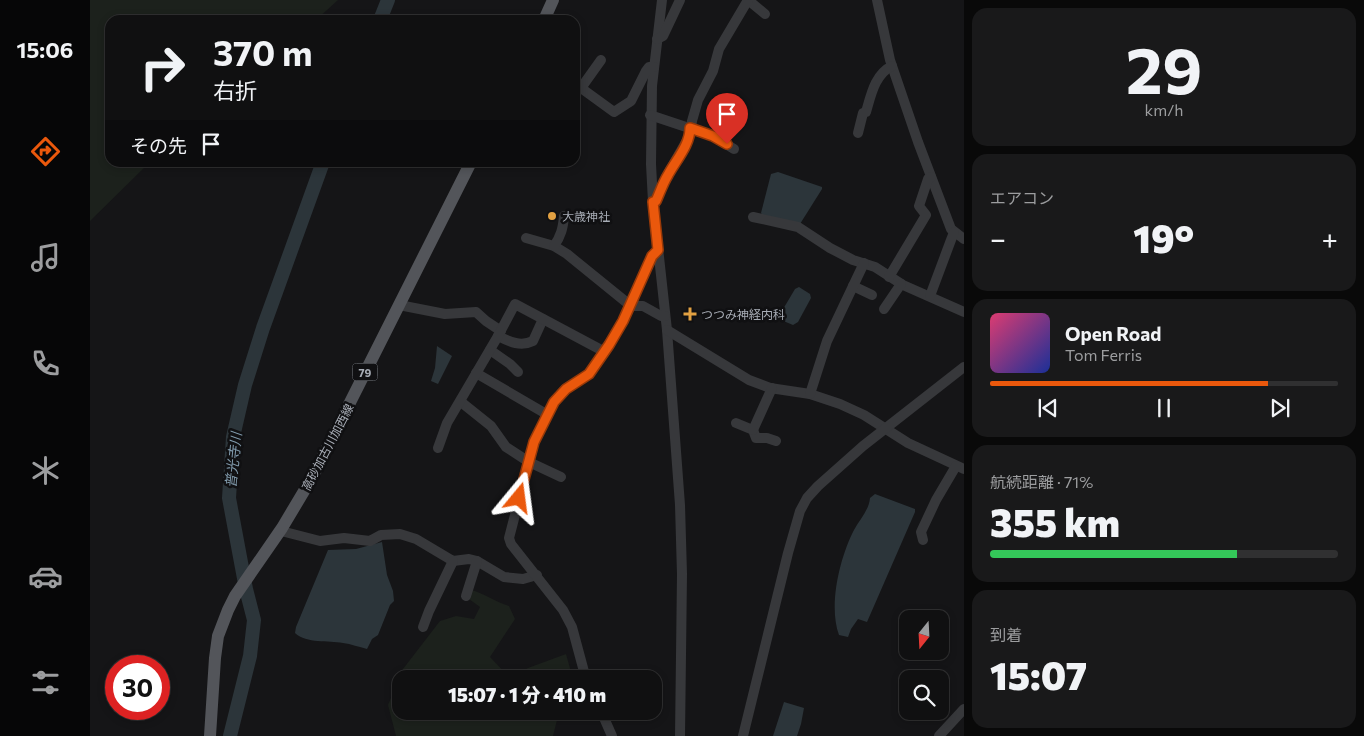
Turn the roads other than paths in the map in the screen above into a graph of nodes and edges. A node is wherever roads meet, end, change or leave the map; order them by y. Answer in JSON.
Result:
{"nodes":[{"id":1,"x":553,"y":0,"type":"edge"},
{"id":2,"x":662,"y":0,"type":"edge"},
{"id":3,"x":680,"y":0,"type":"edge"},
{"id":4,"x":748,"y":0,"type":"edge"},
{"id":5,"x":877,"y":0,"type":"edge"},
{"id":6,"x":765,"y":14,"type":"dead end"},
{"id":7,"x":546,"y":15,"type":"edge"},
{"id":8,"x":657,"y":39,"type":"junction"},
{"id":9,"x":601,"y":60,"type":"dead end"},
{"id":10,"x":892,"y":66,"type":"junction"},
{"id":11,"x":654,"y":67,"type":"junction"},
{"id":12,"x":650,"y":115,"type":"junction"},
{"id":13,"x":690,"y":128,"type":"junction"},
{"id":14,"x":858,"y":133,"type":"dead end"},
{"id":15,"x":734,"y":149,"type":"dead end"},
{"id":16,"x":468,"y":167,"type":"edge"},
{"id":17,"x":931,"y":177,"type":"junction"},
{"id":18,"x":653,"y":202,"type":"junction"},
{"id":19,"x":564,"y":216,"type":"dead end"},
{"id":20,"x":752,"y":217,"type":"dead end"},
{"id":21,"x":954,"y":232,"type":"junction"},
{"id":22,"x":526,"y":238,"type":"dead end"},
{"id":23,"x":964,"y":239,"type":"edge"},
{"id":24,"x":554,"y":246,"type":"junction"},
{"id":25,"x":658,"y":250,"type":"junction"},
{"id":26,"x":864,"y":263,"type":"junction"},
{"id":27,"x":889,"y":277,"type":"junction"},
{"id":28,"x":901,"y":284,"type":"junction"},
{"id":29,"x":853,"y":286,"type":"junction"},
{"id":30,"x":872,"y":295,"type":"dead end"},
{"id":31,"x":930,"y":296,"type":"junction"},
{"id":32,"x":399,"y":305,"type":"junction"},
{"id":33,"x":630,"y":305,"type":"junction"},
{"id":34,"x":884,"y":309,"type":"dead end"},
{"id":35,"x":964,"y":312,"type":"edge"},
{"id":36,"x":665,"y":316,"type":"junction"},
{"id":37,"x":543,"y":319,"type":"junction"},
{"id":38,"x":667,"y":330,"type":"junction"},
{"id":39,"x":500,"y":334,"type":"junction"},
{"id":40,"x":490,"y":350,"type":"junction"},
{"id":41,"x":605,"y":352,"type":"junction"},
{"id":42,"x":964,"y":367,"type":"edge"},
{"id":43,"x":518,"y":372,"type":"dead end"},
{"id":44,"x":476,"y":373,"type":"junction"},
{"id":45,"x":772,"y":388,"type":"junction"},
{"id":46,"x":810,"y":394,"type":"junction"},
{"id":47,"x":461,"y":402,"type":"junction"},
{"id":48,"x":548,"y":415,"type":"junction"},
{"id":49,"x":736,"y":423,"type":"dead end"},
{"id":50,"x":886,"y":429,"type":"junction"},
{"id":51,"x":753,"y":430,"type":"junction"},
{"id":52,"x":776,"y":441,"type":"dead end"},
{"id":53,"x":438,"y":448,"type":"dead end"},
{"id":54,"x":529,"y":462,"type":"junction"},
{"id":55,"x":960,"y":468,"type":"edge"},
{"id":56,"x":561,"y":477,"type":"dead end"},
{"id":57,"x":282,"y":528,"type":"junction"},
{"id":58,"x":923,"y":540,"type":"dead end"},
{"id":59,"x":453,"y":561,"type":"junction"},
{"id":60,"x":477,"y":561,"type":"junction"},
{"id":61,"x":537,"y":575,"type":"junction"},
{"id":62,"x":466,"y":596,"type":"dead end"},
{"id":63,"x":423,"y":627,"type":"dead end"},
{"id":64,"x":584,"y":670,"type":"edge"},
{"id":65,"x":964,"y":710,"type":"edge"},
{"id":66,"x":604,"y":720,"type":"edge"},
{"id":67,"x":210,"y":736,"type":"edge"},
{"id":68,"x":612,"y":736,"type":"edge"},
{"id":69,"x":680,"y":736,"type":"edge"},
{"id":70,"x":743,"y":736,"type":"edge"},
{"id":71,"x":939,"y":736,"type":"edge"}],
"edges":[{"from":1,"to":7,"type":"main road"},
{"from":2,"to":8,"type":"street"},
{"from":3,"to":8,"type":"street"},
{"from":4,"to":6,"type":"street"},
{"from":4,"to":13,"type":"street"},
{"from":5,"to":10,"type":"street"},
{"from":8,"to":11,"type":"street"},
{"from":9,"to":11,"type":"street"},
{"from":10,"to":14,"type":"street"},
{"from":10,"to":17,"type":"street"},
{"from":11,"to":12,"type":"street"},
{"from":12,"to":13,"type":"street"},
{"from":12,"to":18,"type":"street"},
{"from":13,"to":15,"type":"street"},
{"from":13,"to":18,"type":"street"},
{"from":16,"to":32,"type":"main road","name":"高砂加古川加西線","number":"79"},
{"from":17,"to":21,"type":"street"},
{"from":17,"to":27,"type":"street"},
{"from":18,"to":25,"type":"street"},
{"from":19,"to":24,"type":"street"},
{"from":20,"to":26,"type":"street"},
{"from":21,"to":23,"type":"street"},
{"from":21,"to":31,"type":"street"},
{"from":22,"to":24,"type":"street"},
{"from":24,"to":33,"type":"street"},
{"from":25,"to":33,"type":"street"},
{"from":25,"to":36,"type":"street"},
{"from":26,"to":27,"type":"street"},
{"from":26,"to":29,"type":"street"},
{"from":27,"to":28,"type":"street"},
{"from":28,"to":31,"type":"street"},
{"from":28,"to":34,"type":"street"},
{"from":29,"to":30,"type":"street"},
{"from":29,"to":46,"type":"street"},
{"from":31,"to":35,"type":"street"},
{"from":32,"to":39,"type":"street"},
{"from":32,"to":57,"type":"main road","name":"高砂加古川加西線","number":"79"},
{"from":33,"to":36,"type":"street"},
{"from":33,"to":41,"type":"street"},
{"from":36,"to":38,"type":"street"},
{"from":37,"to":39,"type":"street"},
{"from":37,"to":39,"type":"street"},
{"from":37,"to":41,"type":"street"},
{"from":38,"to":45,"type":"street"},
{"from":38,"to":69,"type":"street"},
{"from":39,"to":40,"type":"street"},
{"from":40,"to":43,"type":"street"},
{"from":40,"to":44,"type":"street"},
{"from":41,"to":48,"type":"street"},
{"from":42,"to":50,"type":"street"},
{"from":44,"to":47,"type":"street"},
{"from":44,"to":48,"type":"street"},
{"from":45,"to":46,"type":"street"},
{"from":45,"to":51,"type":"street"},
{"from":46,"to":50,"type":"street"},
{"from":47,"to":53,"type":"street"},
{"from":47,"to":54,"type":"street"},
{"from":48,"to":54,"type":"street"},
{"from":49,"to":51,"type":"street"},
{"from":50,"to":55,"type":"street"},
{"from":50,"to":70,"type":"street"},
{"from":51,"to":52,"type":"street"},
{"from":54,"to":56,"type":"street"},
{"from":54,"to":61,"type":"street"},
{"from":55,"to":58,"type":"street"},
{"from":57,"to":59,"type":"street"},
{"from":57,"to":67,"type":"main road","name":"高砂加古川加西線","number":"79"},
{"from":59,"to":60,"type":"street"},
{"from":59,"to":63,"type":"street"},
{"from":60,"to":61,"type":"street"},
{"from":60,"to":62,"type":"street"},
{"from":61,"to":64,"type":"street"},
{"from":65,"to":71,"type":"street"},
{"from":66,"to":68,"type":"street"}]}
